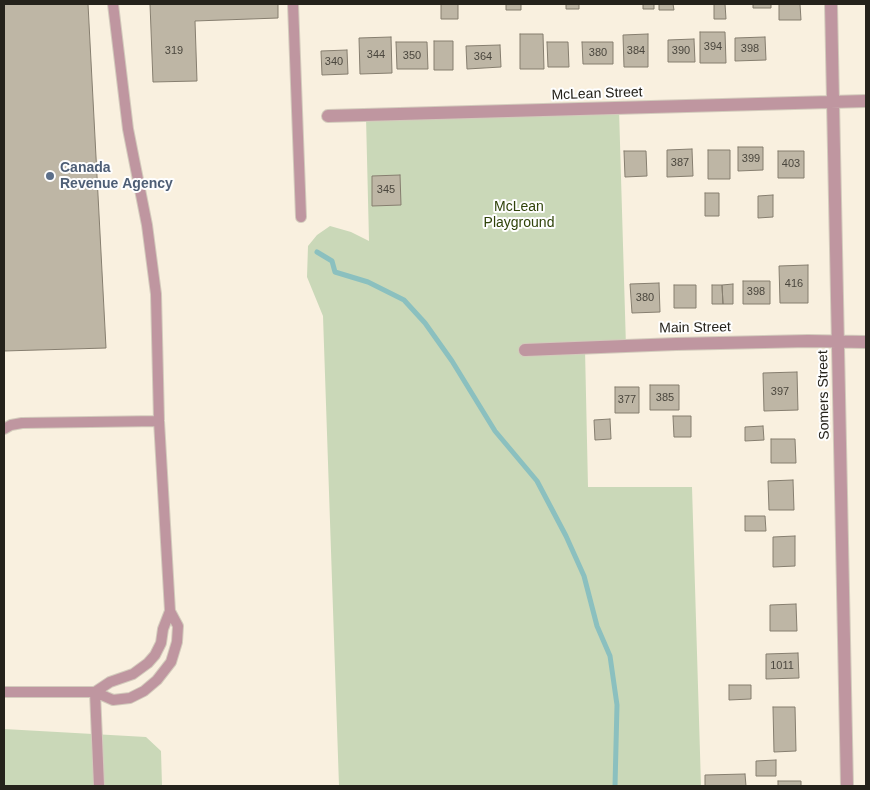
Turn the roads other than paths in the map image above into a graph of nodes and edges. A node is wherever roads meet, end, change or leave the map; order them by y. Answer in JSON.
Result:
{"nodes":[{"id":1,"x":113,"y":4,"type":"edge"},
{"id":2,"x":293,"y":4,"type":"edge"},
{"id":3,"x":831,"y":4,"type":"edge"},
{"id":4,"x":866,"y":101,"type":"edge"},
{"id":5,"x":833,"y":102,"type":"junction"},
{"id":6,"x":328,"y":116,"type":"dead end"},
{"id":7,"x":301,"y":217,"type":"dead end"},
{"id":8,"x":838,"y":342,"type":"junction"},
{"id":9,"x":866,"y":342,"type":"edge"},
{"id":10,"x":525,"y":350,"type":"dead end"},
{"id":11,"x":160,"y":421,"type":"junction"},
{"id":12,"x":4,"y":429,"type":"edge"},
{"id":13,"x":170,"y":611,"type":"junction"},
{"id":14,"x":4,"y":692,"type":"edge"},
{"id":15,"x":95,"y":692,"type":"junction"},
{"id":16,"x":99,"y":786,"type":"edge"},
{"id":17,"x":847,"y":786,"type":"edge"}],
"edges":[{"from":1,"to":11,"type":"lane"},
{"from":2,"to":7,"type":"lane"},
{"from":3,"to":5,"type":"street","name":"Somers Street"},
{"from":4,"to":5,"type":"street","name":"McLean Street"},
{"from":5,"to":6,"type":"street","name":"McLean Street"},
{"from":5,"to":8,"type":"street","name":"Somers Street"},
{"from":8,"to":9,"type":"street","name":"Main Street"},
{"from":8,"to":10,"type":"street","name":"Main Street"},
{"from":8,"to":17,"type":"street","name":"Somers Street"},
{"from":11,"to":12,"type":"lane"},
{"from":11,"to":13,"type":"lane"},
{"from":13,"to":15,"type":"lane"},
{"from":13,"to":15,"type":"lane"},
{"from":14,"to":15,"type":"lane"},
{"from":15,"to":16,"type":"lane"}]}
